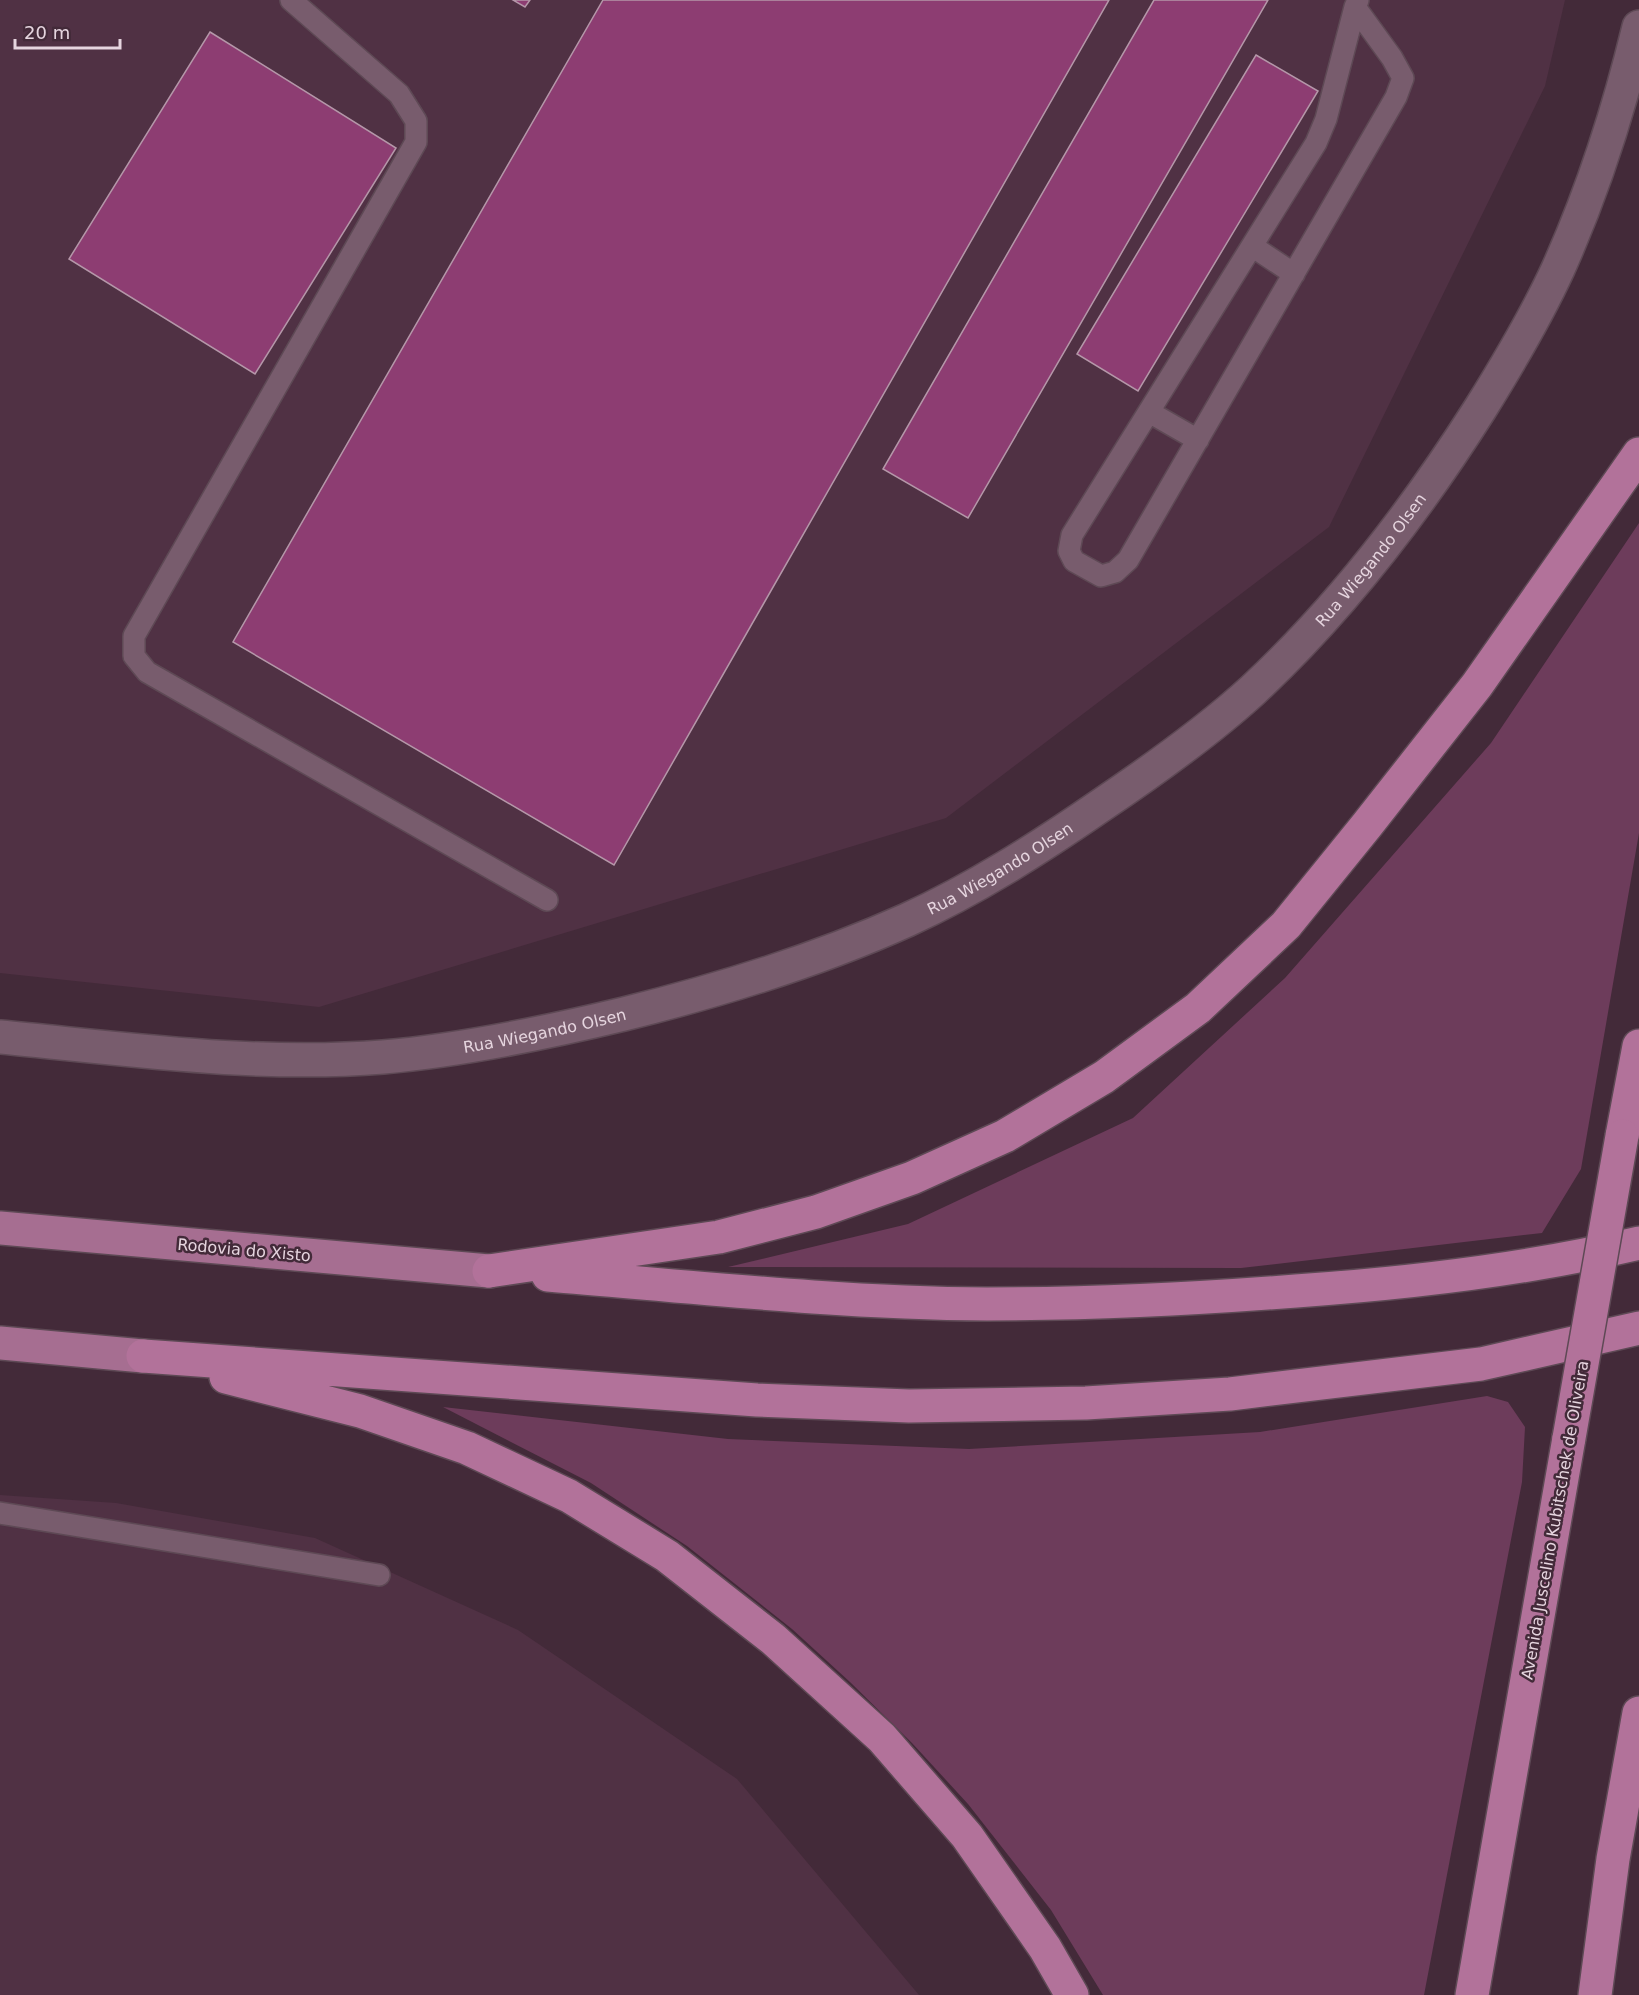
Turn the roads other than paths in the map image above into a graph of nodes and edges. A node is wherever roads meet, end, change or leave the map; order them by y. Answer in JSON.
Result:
{"nodes":[{"id":1,"x":291,"y":0,"type":"edge"},
{"id":2,"x":1357,"y":4,"type":"edge"},
{"id":3,"x":1639,"y":27,"type":"edge"},
{"id":4,"x":1252,"y":246,"type":"junction"},
{"id":5,"x":1294,"y":274,"type":"junction"},
{"id":6,"x":1149,"y":412,"type":"junction"},
{"id":7,"x":1198,"y":440,"type":"junction"},
{"id":8,"x":1639,"y":454,"type":"edge"},
{"id":9,"x":547,"y":900,"type":"dead end"},
{"id":10,"x":0,"y":1037,"type":"edge"},
{"id":11,"x":1639,"y":1046,"type":"edge"},
{"id":12,"x":0,"y":1228,"type":"edge"},
{"id":13,"x":1639,"y":1243,"type":"edge"},
{"id":14,"x":489,"y":1271,"type":"junction"},
{"id":15,"x":1639,"y":1328,"type":"edge"},
{"id":16,"x":0,"y":1343,"type":"edge"},
{"id":17,"x":143,"y":1356,"type":"junction"},
{"id":18,"x":0,"y":1513,"type":"edge"},
{"id":19,"x":379,"y":1575,"type":"dead end"},
{"id":20,"x":1639,"y":1713,"type":"edge"},
{"id":21,"x":1072,"y":1995,"type":"edge"},
{"id":22,"x":1472,"y":1995,"type":"edge"},
{"id":23,"x":1595,"y":1995,"type":"edge"}],
"edges":[{"from":1,"to":9,"type":"lane"},
{"from":2,"to":4,"type":"lane"},
{"from":2,"to":5,"type":"lane"},
{"from":3,"to":10,"type":"main road","name":"Rua Wiegando Olsen"},
{"from":4,"to":5,"type":"lane"},
{"from":4,"to":6,"type":"lane"},
{"from":5,"to":7,"type":"lane"},
{"from":6,"to":7,"type":"lane"},
{"from":6,"to":7,"type":"lane"},
{"from":8,"to":14,"type":"highway"},
{"from":11,"to":22,"type":"highway","name":"Avenida Juscelino Kubitschek de Oliveira","bridge":true},
{"from":12,"to":14,"type":"highway","name":"Rodovia do Xisto"},
{"from":13,"to":14,"type":"highway"},
{"from":15,"to":17,"type":"highway"},
{"from":16,"to":17,"type":"highway"},
{"from":17,"to":21,"type":"highway"},
{"from":18,"to":19,"type":"lane"},
{"from":20,"to":23,"type":"highway"}]}
